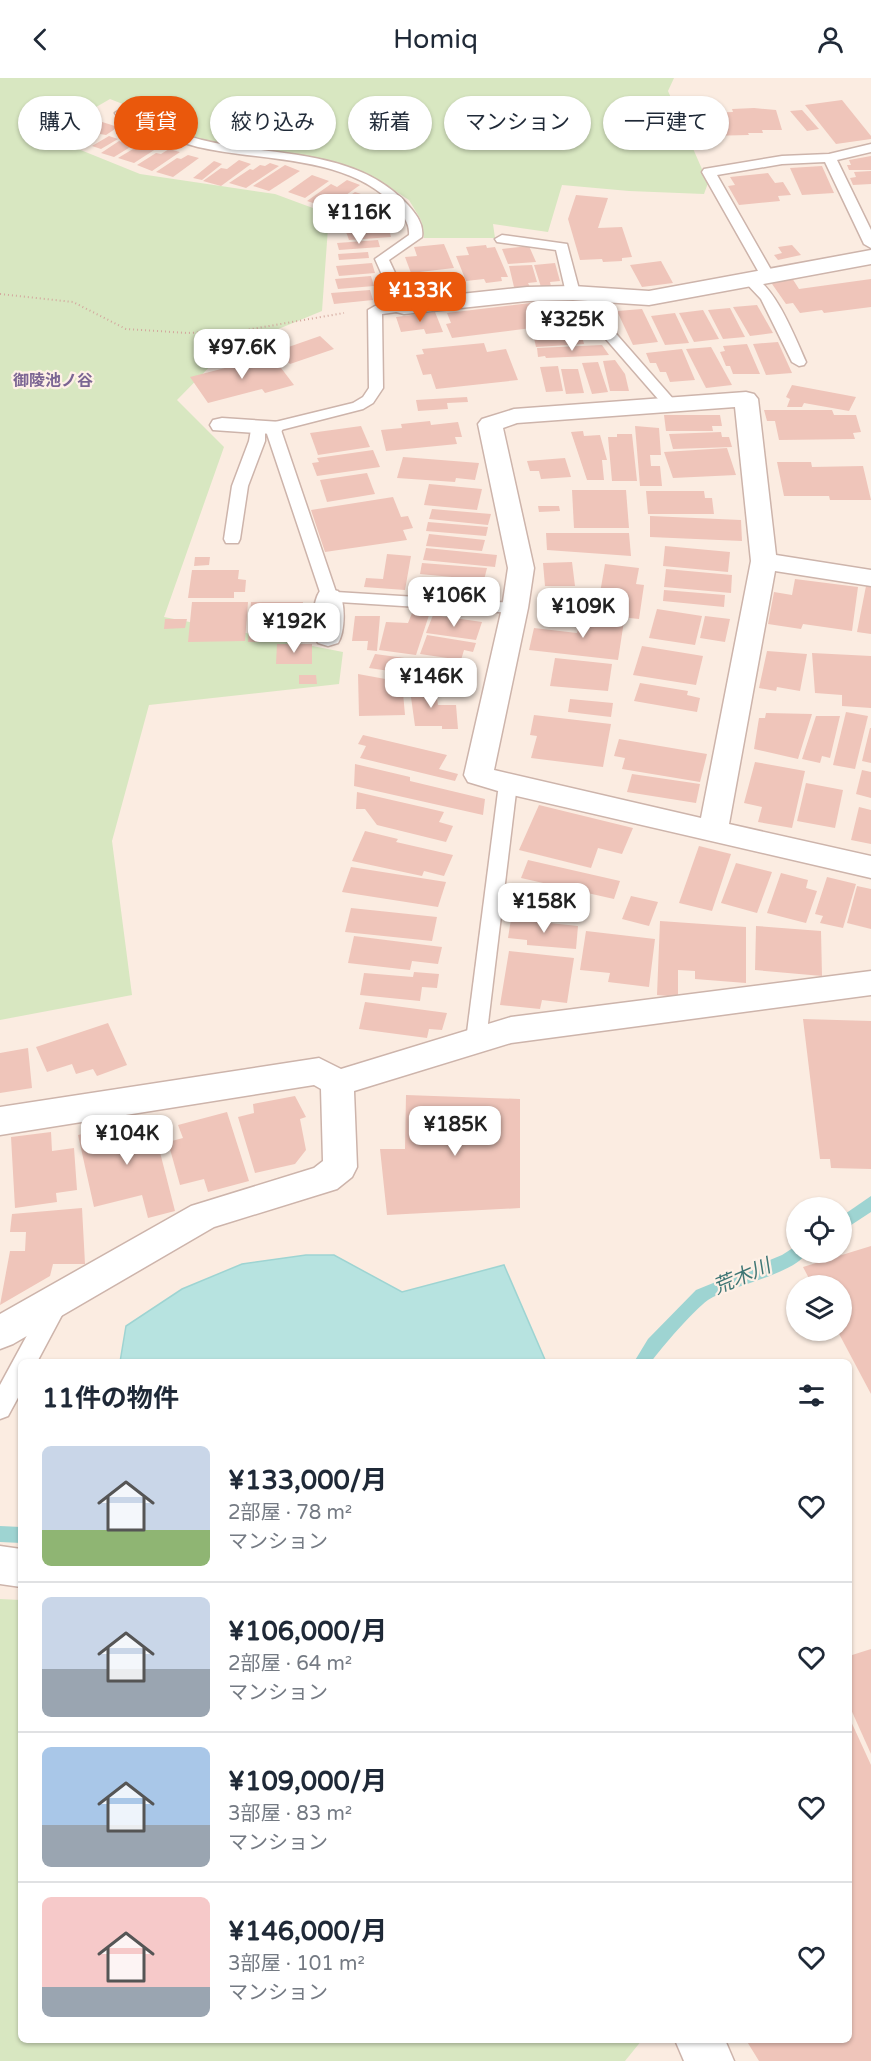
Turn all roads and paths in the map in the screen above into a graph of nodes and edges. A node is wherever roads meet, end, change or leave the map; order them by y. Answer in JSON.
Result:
{"nodes":[{"id":1,"x":198,"y":144,"type":"edge"},
{"id":2,"x":871,"y":148,"type":"edge"},
{"id":3,"x":829,"y":158,"type":"junction"},
{"id":4,"x":502,"y":239,"type":"dead end"},
{"id":5,"x":871,"y":244,"type":"edge"},
{"id":6,"x":871,"y":257,"type":"edge"},
{"id":7,"x":759,"y":277,"type":"junction"},
{"id":8,"x":0,"y":294,"type":"edge"},
{"id":9,"x":584,"y":295,"type":"junction"},
{"id":10,"x":404,"y":307,"type":"junction"},
{"id":11,"x":375,"y":310,"type":"junction"},
{"id":12,"x":799,"y":362,"type":"dead end"},
{"id":13,"x":670,"y":404,"type":"junction"},
{"id":14,"x":222,"y":426,"type":"dead end"},
{"id":15,"x":265,"y":427,"type":"junction"},
{"id":16,"x":232,"y":539,"type":"dead end"},
{"id":17,"x":764,"y":561,"type":"junction"},
{"id":18,"x":871,"y":578,"type":"edge"},
{"id":19,"x":329,"y":597,"type":"junction"},
{"id":20,"x":515,"y":608,"type":"junction"},
{"id":21,"x":327,"y":637,"type":"dead end"},
{"id":22,"x":508,"y":784,"type":"junction"},
{"id":23,"x":713,"y":832,"type":"junction"},
{"id":24,"x":871,"y":867,"type":"edge"},
{"id":25,"x":871,"y":983,"type":"edge"},
{"id":26,"x":476,"y":1040,"type":"junction"},
{"id":27,"x":337,"y":1083,"type":"junction"},
{"id":28,"x":0,"y":1121,"type":"edge"},
{"id":29,"x":60,"y":1297,"type":"junction"},
{"id":30,"x":0,"y":1333,"type":"edge"},
{"id":31,"x":27,"y":1359,"type":"edge"},
{"id":32,"x":18,"y":1375,"type":"edge"},
{"id":33,"x":0,"y":1408,"type":"edge"},
{"id":34,"x":0,"y":1565,"type":"edge"},
{"id":35,"x":18,"y":1568,"type":"edge"},
{"id":36,"x":700,"y":2043,"type":"edge"},
{"id":37,"x":711,"y":2061,"type":"edge"}],
"edges":[{"from":1,"to":10,"type":"lane"},
{"from":2,"to":3,"type":"lane"},
{"from":3,"to":5,"type":"lane"},
{"from":3,"to":7,"type":"lane"},
{"from":4,"to":9,"type":"lane"},
{"from":6,"to":7,"type":"street"},
{"from":7,"to":9,"type":"street"},
{"from":7,"to":12,"type":"lane"},
{"from":8,"to":11,"type":"path"},
{"from":9,"to":10,"type":"street"},
{"from":9,"to":13,"type":"lane"},
{"from":10,"to":11,"type":"lane"},
{"from":11,"to":15,"type":"lane"},
{"from":13,"to":17,"type":"street"},
{"from":13,"to":20,"type":"street"},
{"from":14,"to":15,"type":"street"},
{"from":15,"to":16,"type":"lane"},
{"from":15,"to":19,"type":"lane"},
{"from":17,"to":18,"type":"street"},
{"from":17,"to":23,"type":"street"},
{"from":19,"to":20,"type":"lane"},
{"from":19,"to":21,"type":"street"},
{"from":20,"to":22,"type":"street"},
{"from":22,"to":23,"type":"street"},
{"from":22,"to":26,"type":"lane"},
{"from":23,"to":24,"type":"street"},
{"from":25,"to":26,"type":"street"},
{"from":26,"to":27,"type":"street"},
{"from":27,"to":28,"type":"street"},
{"from":27,"to":29,"type":"street"},
{"from":29,"to":30,"type":"street"},
{"from":29,"to":31,"type":"lane"},
{"from":32,"to":33,"type":"lane"},
{"from":34,"to":35,"type":"street"},
{"from":36,"to":37,"type":"street"}]}
